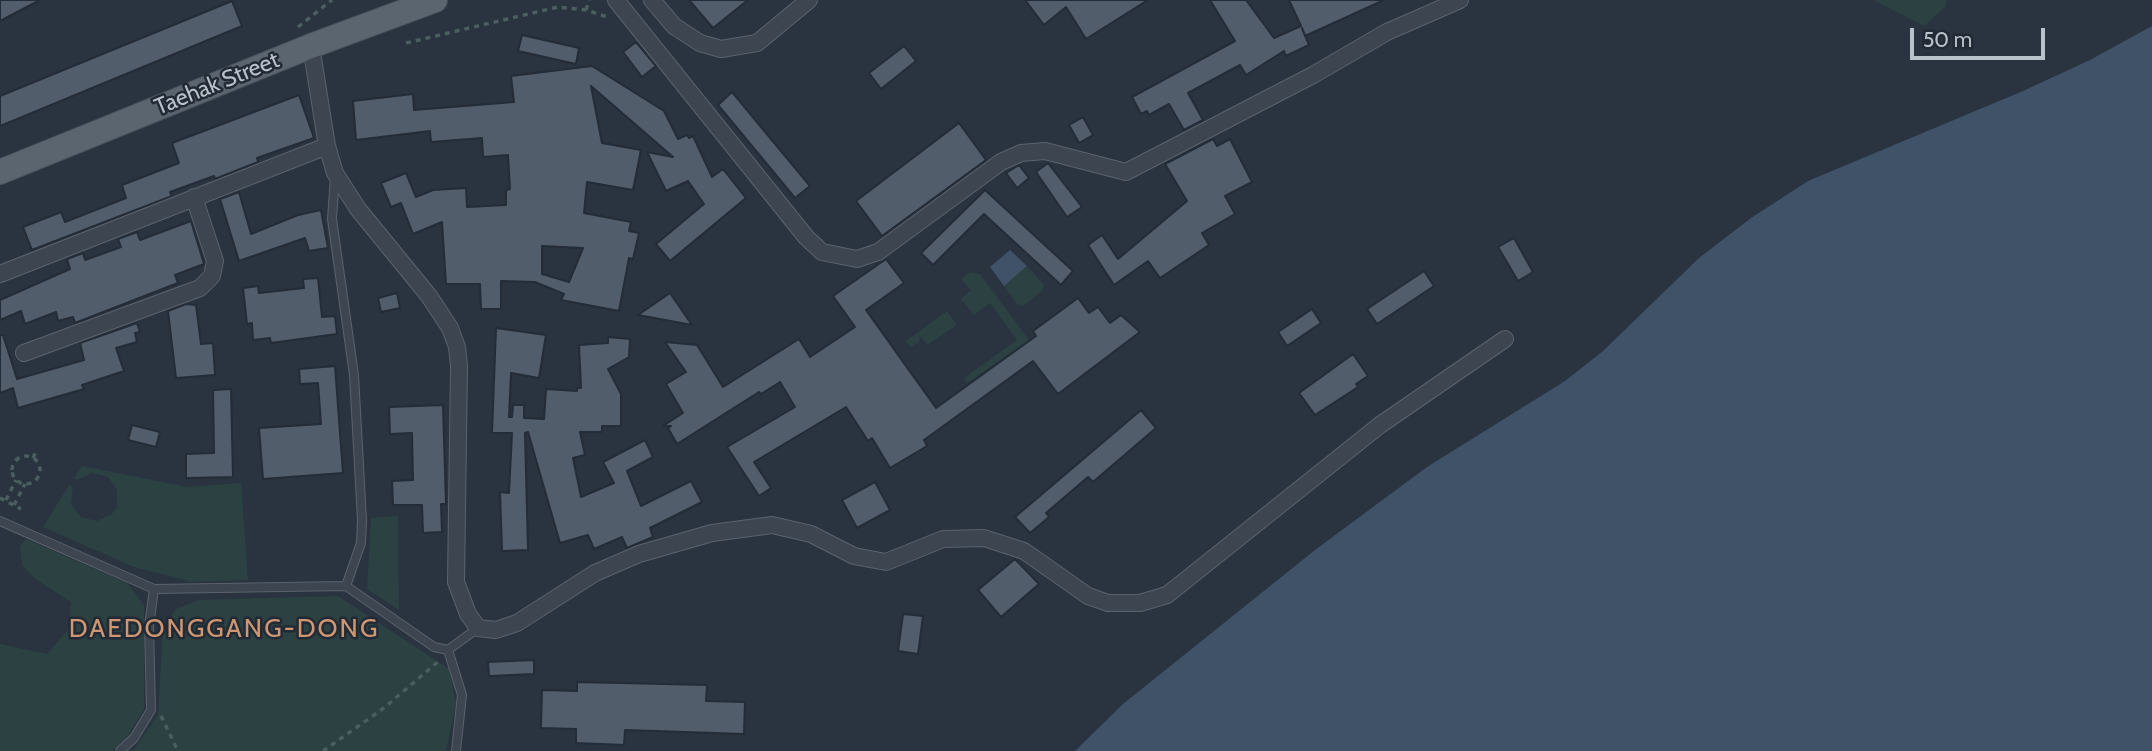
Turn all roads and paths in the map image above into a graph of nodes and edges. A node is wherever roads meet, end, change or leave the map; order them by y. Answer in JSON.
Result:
{"nodes":[{"id":1,"x":435,"y":0,"type":"edge"},
{"id":2,"x":568,"y":0,"type":"edge"},
{"id":3,"x":589,"y":0,"type":"edge"},
{"id":4,"x":616,"y":0,"type":"edge"},
{"id":5,"x":652,"y":0,"type":"edge"},
{"id":6,"x":809,"y":0,"type":"edge"},
{"id":7,"x":1460,"y":0,"type":"edge"},
{"id":8,"x":568,"y":8,"type":"junction"},
{"id":9,"x":586,"y":10,"type":"junction"},
{"id":10,"x":616,"y":23,"type":"dead end"},
{"id":11,"x":406,"y":43,"type":"dead end"},
{"id":12,"x":311,"y":46,"type":"junction"},
{"id":13,"x":327,"y":146,"type":"junction"},
{"id":14,"x":0,"y":172,"type":"edge"},
{"id":15,"x":335,"y":173,"type":"junction"},
{"id":16,"x":194,"y":197,"type":"junction"},
{"id":17,"x":0,"y":274,"type":"edge"},
{"id":18,"x":1504,"y":339,"type":"dead end"},
{"id":19,"x":24,"y":353,"type":"dead end"},
{"id":20,"x":36,"y":452,"type":"dead end"},
{"id":21,"x":33,"y":458,"type":"junction"},
{"id":22,"x":16,"y":480,"type":"junction"},
{"id":23,"x":25,"y":484,"type":"junction"},
{"id":24,"x":0,"y":498,"type":"edge"},
{"id":25,"x":5,"y":500,"type":"junction"},
{"id":26,"x":14,"y":505,"type":"junction"},
{"id":27,"x":21,"y":509,"type":"dead end"},
{"id":28,"x":0,"y":521,"type":"edge"},
{"id":29,"x":346,"y":586,"type":"junction"},
{"id":30,"x":154,"y":589,"type":"junction"},
{"id":31,"x":478,"y":628,"type":"junction"},
{"id":32,"x":445,"y":653,"type":"junction"},
{"id":33,"x":151,"y":695,"type":"junction"},
{"id":34,"x":120,"y":751,"type":"edge"},
{"id":35,"x":178,"y":751,"type":"edge"},
{"id":36,"x":323,"y":751,"type":"edge"},
{"id":37,"x":456,"y":751,"type":"edge"}],
"edges":[{"from":1,"to":12,"type":"main road","name":"Taehak Street"},
{"from":2,"to":8,"type":"path"},
{"from":3,"to":9,"type":"path"},
{"from":4,"to":7,"type":"street"},
{"from":5,"to":6,"type":"street"},
{"from":8,"to":9,"type":"path"},
{"from":8,"to":11,"type":"path"},
{"from":9,"to":10,"type":"path"},
{"from":12,"to":13,"type":"street"},
{"from":12,"to":14,"type":"main road","name":"Taehak Street"},
{"from":13,"to":15,"type":"street"},
{"from":13,"to":16,"type":"street"},
{"from":15,"to":29,"type":"lane"},
{"from":15,"to":31,"type":"street"},
{"from":16,"to":17,"type":"street"},
{"from":16,"to":19,"type":"street"},
{"from":18,"to":31,"type":"street"},
{"from":20,"to":21,"type":"path"},
{"from":21,"to":22,"type":"path"},
{"from":21,"to":23,"type":"path"},
{"from":22,"to":23,"type":"path"},
{"from":22,"to":25,"type":"path"},
{"from":23,"to":26,"type":"path"},
{"from":24,"to":25,"type":"path"},
{"from":25,"to":26,"type":"path"},
{"from":26,"to":27,"type":"path"},
{"from":28,"to":30,"type":"lane"},
{"from":29,"to":30,"type":"lane"},
{"from":29,"to":32,"type":"lane"},
{"from":30,"to":33,"type":"lane"},
{"from":31,"to":32,"type":"lane"},
{"from":32,"to":36,"type":"path"},
{"from":32,"to":37,"type":"lane"},
{"from":33,"to":34,"type":"lane"},
{"from":33,"to":35,"type":"path"}]}
